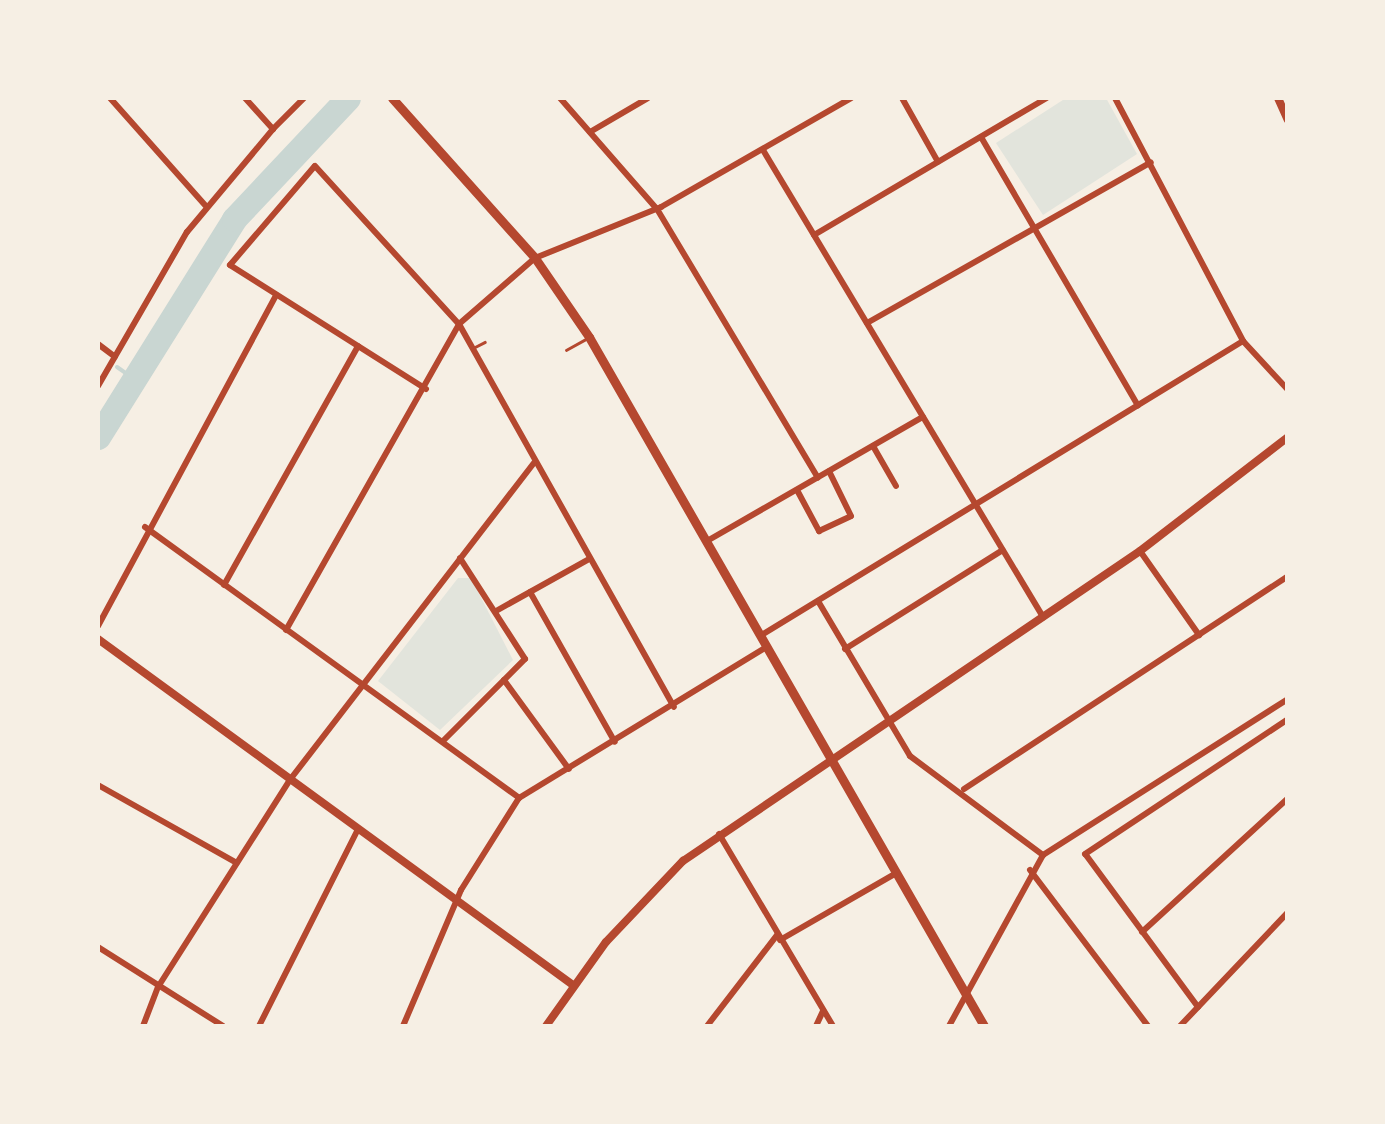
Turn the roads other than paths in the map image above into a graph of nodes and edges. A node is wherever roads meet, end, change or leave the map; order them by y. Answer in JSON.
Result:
{"nodes":[{"id":1,"x":110,"y":98,"type":"edge"},
{"id":2,"x":245,"y":98,"type":"edge"},
{"id":3,"x":304,"y":98,"type":"edge"},
{"id":4,"x":392,"y":98,"type":"edge"},
{"id":5,"x":560,"y":98,"type":"edge"},
{"id":6,"x":648,"y":98,"type":"edge"},
{"id":7,"x":851,"y":98,"type":"edge"},
{"id":8,"x":902,"y":98,"type":"edge"},
{"id":9,"x":1047,"y":98,"type":"edge"},
{"id":10,"x":1115,"y":98,"type":"edge"},
{"id":11,"x":1278,"y":98,"type":"edge"},
{"id":12,"x":1288,"y":120,"type":"edge"},
{"id":13,"x":273,"y":129,"type":"junction"},
{"id":14,"x":590,"y":132,"type":"junction"},
{"id":15,"x":981,"y":137,"type":"junction"},
{"id":16,"x":763,"y":150,"type":"junction"},
{"id":17,"x":938,"y":162,"type":"junction"},
{"id":18,"x":1151,"y":162,"type":"junction"},
{"id":19,"x":206,"y":205,"type":"junction"},
{"id":20,"x":657,"y":209,"type":"junction"},
{"id":21,"x":1034,"y":228,"type":"junction"},
{"id":22,"x":814,"y":235,"type":"junction"},
{"id":23,"x":535,"y":258,"type":"junction"},
{"id":24,"x":276,"y":295,"type":"junction"},
{"id":25,"x":867,"y":323,"type":"junction"},
{"id":26,"x":459,"y":324,"type":"junction"},
{"id":27,"x":589,"y":337,"type":"junction"},
{"id":28,"x":1244,"y":341,"type":"junction"},
{"id":29,"x":485,"y":342,"type":"dead end"},
{"id":30,"x":98,"y":344,"type":"edge"},
{"id":31,"x":358,"y":346,"type":"junction"},
{"id":32,"x":472,"y":348,"type":"junction"},
{"id":33,"x":566,"y":350,"type":"dead end"},
{"id":34,"x":115,"y":357,"type":"junction"},
{"id":35,"x":98,"y":386,"type":"edge"},
{"id":36,"x":426,"y":389,"type":"junction"},
{"id":37,"x":1288,"y":390,"type":"edge"},
{"id":38,"x":1138,"y":406,"type":"junction"},
{"id":39,"x":923,"y":417,"type":"junction"},
{"id":40,"x":1288,"y":437,"type":"edge"},
{"id":41,"x":873,"y":446,"type":"junction"},
{"id":42,"x":534,"y":463,"type":"junction"},
{"id":43,"x":828,"y":471,"type":"junction"},
{"id":44,"x":818,"y":478,"type":"junction"},
{"id":45,"x":896,"y":486,"type":"dead end"},
{"id":46,"x":796,"y":490,"type":"junction"},
{"id":47,"x":976,"y":505,"type":"junction"},
{"id":48,"x":145,"y":527,"type":"junction"},
{"id":49,"x":707,"y":542,"type":"junction"},
{"id":50,"x":1002,"y":550,"type":"junction"},
{"id":51,"x":1140,"y":551,"type":"junction"},
{"id":52,"x":460,"y":558,"type":"junction"},
{"id":53,"x":589,"y":558,"type":"junction"},
{"id":54,"x":1288,"y":576,"type":"edge"},
{"id":55,"x":224,"y":585,"type":"junction"},
{"id":56,"x":530,"y":592,"type":"junction"},
{"id":57,"x":818,"y":601,"type":"junction"},
{"id":58,"x":496,"y":612,"type":"junction"},
{"id":59,"x":1042,"y":617,"type":"junction"},
{"id":60,"x":98,"y":626,"type":"edge"},
{"id":61,"x":286,"y":630,"type":"junction"},
{"id":62,"x":1198,"y":635,"type":"junction"},
{"id":63,"x":760,"y":636,"type":"junction"},
{"id":64,"x":98,"y":640,"type":"edge"},
{"id":65,"x":766,"y":647,"type":"junction"},
{"id":66,"x":846,"y":648,"type":"junction"},
{"id":67,"x":504,"y":680,"type":"junction"},
{"id":68,"x":362,"y":682,"type":"junction"},
{"id":69,"x":1288,"y":698,"type":"edge"},
{"id":70,"x":674,"y":706,"type":"junction"},
{"id":71,"x":1288,"y":719,"type":"edge"},
{"id":72,"x":886,"y":725,"type":"junction"},
{"id":73,"x":442,"y":742,"type":"junction"},
{"id":74,"x":615,"y":742,"type":"junction"},
{"id":75,"x":830,"y":760,"type":"junction"},
{"id":76,"x":568,"y":769,"type":"junction"},
{"id":77,"x":289,"y":782,"type":"junction"},
{"id":78,"x":98,"y":785,"type":"edge"},
{"id":79,"x":964,"y":789,"type":"junction"},
{"id":80,"x":520,"y":798,"type":"junction"},
{"id":81,"x":1288,"y":798,"type":"edge"},
{"id":82,"x":357,"y":832,"type":"junction"},
{"id":83,"x":719,"y":834,"type":"junction"},
{"id":84,"x":1043,"y":854,"type":"junction"},
{"id":85,"x":237,"y":864,"type":"junction"},
{"id":86,"x":1030,"y":870,"type":"junction"},
{"id":87,"x":895,"y":874,"type":"junction"},
{"id":88,"x":455,"y":902,"type":"junction"},
{"id":89,"x":1288,"y":912,"type":"edge"},
{"id":90,"x":1142,"y":932,"type":"junction"},
{"id":91,"x":779,"y":937,"type":"junction"},
{"id":92,"x":98,"y":948,"type":"edge"},
{"id":93,"x":573,"y":985,"type":"junction"},
{"id":94,"x":158,"y":987,"type":"junction"},
{"id":95,"x":965,"y":995,"type":"junction"},
{"id":96,"x":1198,"y":1007,"type":"junction"},
{"id":97,"x":823,"y":1011,"type":"junction"},
{"id":98,"x":143,"y":1026,"type":"edge"},
{"id":99,"x":222,"y":1026,"type":"edge"},
{"id":100,"x":258,"y":1026,"type":"edge"},
{"id":101,"x":403,"y":1026,"type":"edge"},
{"id":102,"x":546,"y":1026,"type":"edge"},
{"id":103,"x":707,"y":1026,"type":"edge"},
{"id":104,"x":816,"y":1026,"type":"edge"},
{"id":105,"x":833,"y":1026,"type":"edge"},
{"id":106,"x":948,"y":1026,"type":"edge"},
{"id":107,"x":984,"y":1026,"type":"edge"},
{"id":108,"x":1148,"y":1026,"type":"edge"},
{"id":109,"x":1180,"y":1026,"type":"edge"}],
"edges":[{"from":1,"to":19,"type":"street"},
{"from":2,"to":13,"type":"street"},
{"from":3,"to":13,"type":"street"},
{"from":4,"to":23,"type":"main road"},
{"from":5,"to":14,"type":"street"},
{"from":6,"to":14,"type":"street"},
{"from":7,"to":16,"type":"street"},
{"from":8,"to":17,"type":"street"},
{"from":9,"to":15,"type":"street"},
{"from":10,"to":18,"type":"street"},
{"from":11,"to":12,"type":"street"},
{"from":13,"to":19,"type":"street"},
{"from":14,"to":20,"type":"street"},
{"from":15,"to":17,"type":"street"},
{"from":15,"to":21,"type":"street"},
{"from":16,"to":20,"type":"street"},
{"from":16,"to":22,"type":"street"},
{"from":17,"to":22,"type":"street"},
{"from":18,"to":21,"type":"street"},
{"from":18,"to":28,"type":"street"},
{"from":19,"to":34,"type":"street"},
{"from":20,"to":23,"type":"street"},
{"from":20,"to":44,"type":"street"},
{"from":21,"to":25,"type":"street"},
{"from":21,"to":38,"type":"street"},
{"from":22,"to":25,"type":"street"},
{"from":23,"to":26,"type":"street"},
{"from":23,"to":27,"type":"main road"},
{"from":24,"to":26,"type":"street"},
{"from":24,"to":31,"type":"street"},
{"from":24,"to":48,"type":"street"},
{"from":25,"to":39,"type":"street"},
{"from":26,"to":32,"type":"street"},
{"from":26,"to":36,"type":"street"},
{"from":27,"to":33,"type":"lane"},
{"from":27,"to":49,"type":"main road"},
{"from":28,"to":37,"type":"street"},
{"from":28,"to":38,"type":"street"},
{"from":29,"to":32,"type":"lane"},
{"from":30,"to":34,"type":"street"},
{"from":31,"to":36,"type":"street"},
{"from":31,"to":55,"type":"street"},
{"from":32,"to":42,"type":"street"},
{"from":34,"to":35,"type":"street"},
{"from":36,"to":61,"type":"street"},
{"from":38,"to":47,"type":"street"},
{"from":39,"to":41,"type":"street"},
{"from":39,"to":47,"type":"street"},
{"from":40,"to":51,"type":"street"},
{"from":41,"to":43,"type":"street"},
{"from":41,"to":45,"type":"street"},
{"from":42,"to":52,"type":"street"},
{"from":42,"to":53,"type":"street"},
{"from":43,"to":44,"type":"street"},
{"from":43,"to":46,"type":"street"},
{"from":44,"to":46,"type":"street"},
{"from":46,"to":49,"type":"street"},
{"from":47,"to":50,"type":"street"},
{"from":47,"to":57,"type":"street"},
{"from":48,"to":55,"type":"street"},
{"from":48,"to":60,"type":"street"},
{"from":49,"to":63,"type":"main road"},
{"from":50,"to":59,"type":"street"},
{"from":50,"to":66,"type":"street"},
{"from":51,"to":59,"type":"street"},
{"from":51,"to":62,"type":"street"},
{"from":52,"to":58,"type":"street"},
{"from":52,"to":68,"type":"street"},
{"from":53,"to":56,"type":"street"},
{"from":53,"to":70,"type":"street"},
{"from":54,"to":62,"type":"street"},
{"from":55,"to":61,"type":"street"},
{"from":56,"to":58,"type":"street"},
{"from":56,"to":74,"type":"street"},
{"from":57,"to":63,"type":"street"},
{"from":57,"to":66,"type":"street"},
{"from":58,"to":67,"type":"street"},
{"from":59,"to":72,"type":"street"},
{"from":61,"to":68,"type":"street"},
{"from":62,"to":79,"type":"street"},
{"from":63,"to":65,"type":"main road"},
{"from":64,"to":77,"type":"street"},
{"from":65,"to":70,"type":"street"},
{"from":65,"to":75,"type":"main road"},
{"from":66,"to":72,"type":"street"},
{"from":67,"to":73,"type":"street"},
{"from":67,"to":76,"type":"street"},
{"from":68,"to":73,"type":"street"},
{"from":68,"to":77,"type":"street"},
{"from":69,"to":84,"type":"street"},
{"from":70,"to":74,"type":"street"},
{"from":71,"to":90,"type":"street"},
{"from":72,"to":75,"type":"street"},
{"from":72,"to":79,"type":"street"},
{"from":73,"to":80,"type":"street"},
{"from":74,"to":76,"type":"street"},
{"from":75,"to":83,"type":"street"},
{"from":75,"to":87,"type":"main road"},
{"from":76,"to":80,"type":"street"},
{"from":77,"to":82,"type":"street"},
{"from":77,"to":85,"type":"street"},
{"from":78,"to":85,"type":"street"},
{"from":79,"to":84,"type":"street"},
{"from":80,"to":88,"type":"street"},
{"from":81,"to":90,"type":"street"},
{"from":82,"to":88,"type":"street"},
{"from":82,"to":100,"type":"street"},
{"from":83,"to":91,"type":"street"},
{"from":83,"to":93,"type":"street"},
{"from":84,"to":86,"type":"street"},
{"from":85,"to":94,"type":"street"},
{"from":86,"to":95,"type":"street"},
{"from":86,"to":108,"type":"street"},
{"from":87,"to":91,"type":"street"},
{"from":87,"to":95,"type":"main road"},
{"from":88,"to":93,"type":"street"},
{"from":88,"to":101,"type":"street"},
{"from":89,"to":96,"type":"street"},
{"from":90,"to":96,"type":"street"},
{"from":91,"to":97,"type":"street"},
{"from":91,"to":103,"type":"street"},
{"from":92,"to":94,"type":"street"},
{"from":93,"to":102,"type":"street"},
{"from":94,"to":98,"type":"street"},
{"from":94,"to":99,"type":"street"},
{"from":95,"to":106,"type":"street"},
{"from":95,"to":107,"type":"main road"},
{"from":96,"to":109,"type":"street"},
{"from":97,"to":104,"type":"street"},
{"from":97,"to":105,"type":"street"}]}
